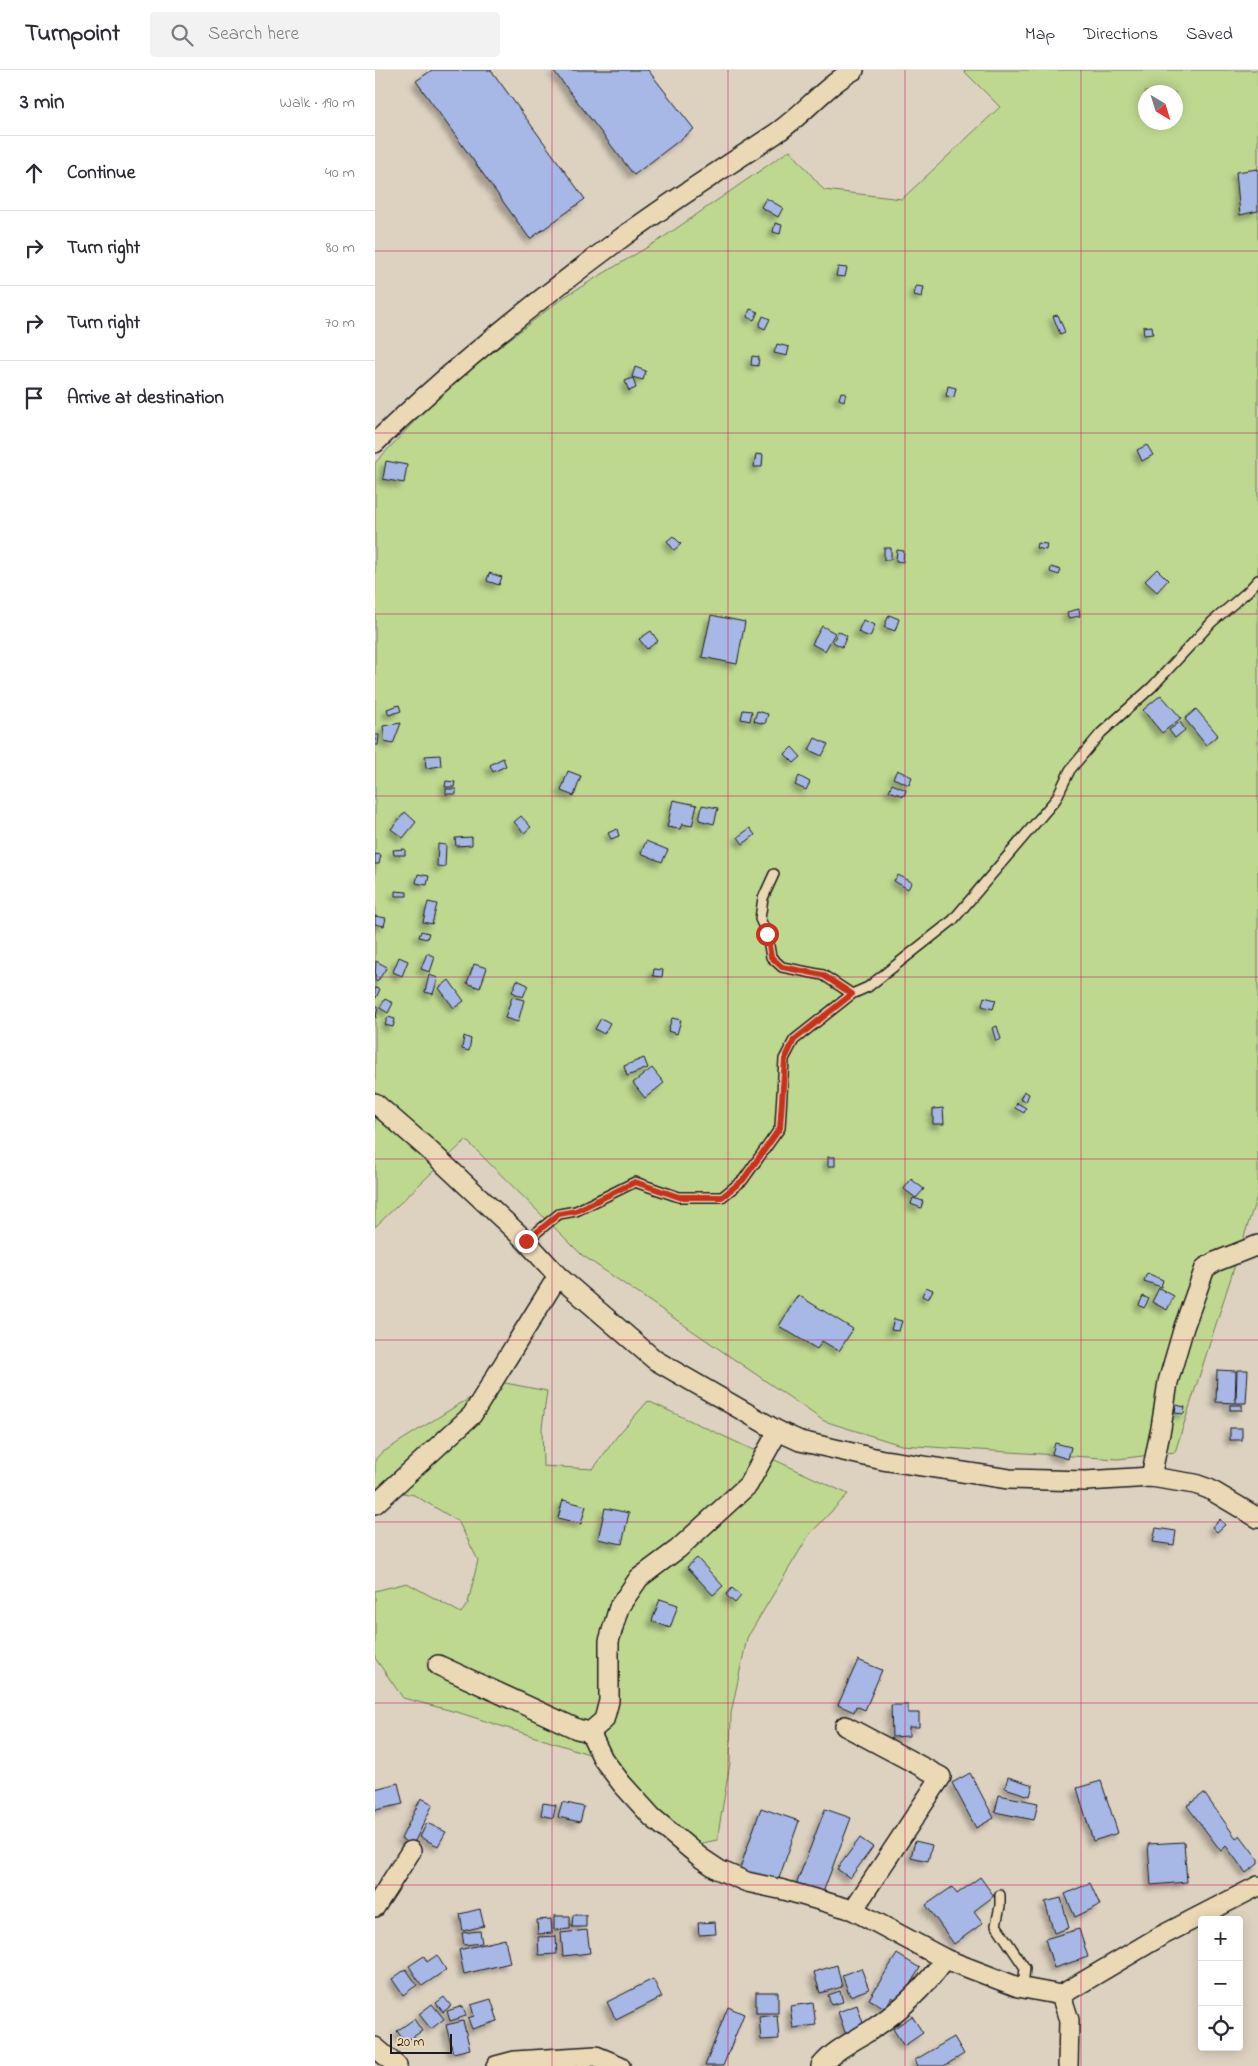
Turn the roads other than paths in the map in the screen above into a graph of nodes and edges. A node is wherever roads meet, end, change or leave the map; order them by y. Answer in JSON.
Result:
{"nodes":[{"id":1,"x":853,"y":70,"type":"edge"},
{"id":2,"x":375,"y":443,"type":"edge"},
{"id":3,"x":1258,"y":580,"type":"edge"},
{"id":4,"x":774,"y":874,"type":"dead end"},
{"id":5,"x":852,"y":994,"type":"junction"},
{"id":6,"x":375,"y":1103,"type":"edge"},
{"id":7,"x":526,"y":1241,"type":"junction"},
{"id":8,"x":1258,"y":1245,"type":"edge"},
{"id":9,"x":558,"y":1276,"type":"junction"},
{"id":10,"x":778,"y":1431,"type":"junction"},
{"id":11,"x":1151,"y":1477,"type":"junction"},
{"id":12,"x":375,"y":1504,"type":"edge"},
{"id":13,"x":1258,"y":1518,"type":"edge"},
{"id":14,"x":438,"y":1665,"type":"dead end"},
{"id":15,"x":845,"y":1726,"type":"dead end"},
{"id":16,"x":590,"y":1732,"type":"junction"},
{"id":17,"x":411,"y":1851,"type":"dead end"},
{"id":18,"x":1258,"y":1886,"type":"edge"},
{"id":19,"x":1000,"y":1895,"type":"dead end"},
{"id":20,"x":375,"y":1907,"type":"edge"},
{"id":21,"x":853,"y":1910,"type":"junction"},
{"id":22,"x":945,"y":1959,"type":"junction"},
{"id":23,"x":1018,"y":1987,"type":"junction"},
{"id":24,"x":1061,"y":1995,"type":"junction"},
{"id":25,"x":375,"y":2047,"type":"edge"},
{"id":26,"x":397,"y":2066,"type":"edge"},
{"id":27,"x":496,"y":2066,"type":"edge"},
{"id":28,"x":620,"y":2066,"type":"edge"},
{"id":29,"x":821,"y":2066,"type":"edge"},
{"id":30,"x":1068,"y":2066,"type":"edge"}],
"edges":[{"from":1,"to":2,"type":"street"},
{"from":3,"to":5,"type":"lane"},
{"from":4,"to":5,"type":"lane"},
{"from":5,"to":7,"type":"lane"},
{"from":6,"to":7,"type":"street"},
{"from":7,"to":9,"type":"street"},
{"from":8,"to":11,"type":"street"},
{"from":9,"to":10,"type":"street"},
{"from":9,"to":12,"type":"street"},
{"from":10,"to":11,"type":"street"},
{"from":10,"to":16,"type":"street"},
{"from":11,"to":13,"type":"street"},
{"from":14,"to":16,"type":"street"},
{"from":15,"to":21,"type":"street"},
{"from":16,"to":21,"type":"street"},
{"from":17,"to":20,"type":"street"},
{"from":18,"to":24,"type":"street"},
{"from":19,"to":23,"type":"lane"},
{"from":21,"to":22,"type":"street"},
{"from":22,"to":23,"type":"street"},
{"from":22,"to":29,"type":"street"},
{"from":23,"to":24,"type":"street"},
{"from":24,"to":30,"type":"street"},
{"from":25,"to":26,"type":"street"},
{"from":27,"to":28,"type":"street"}]}
